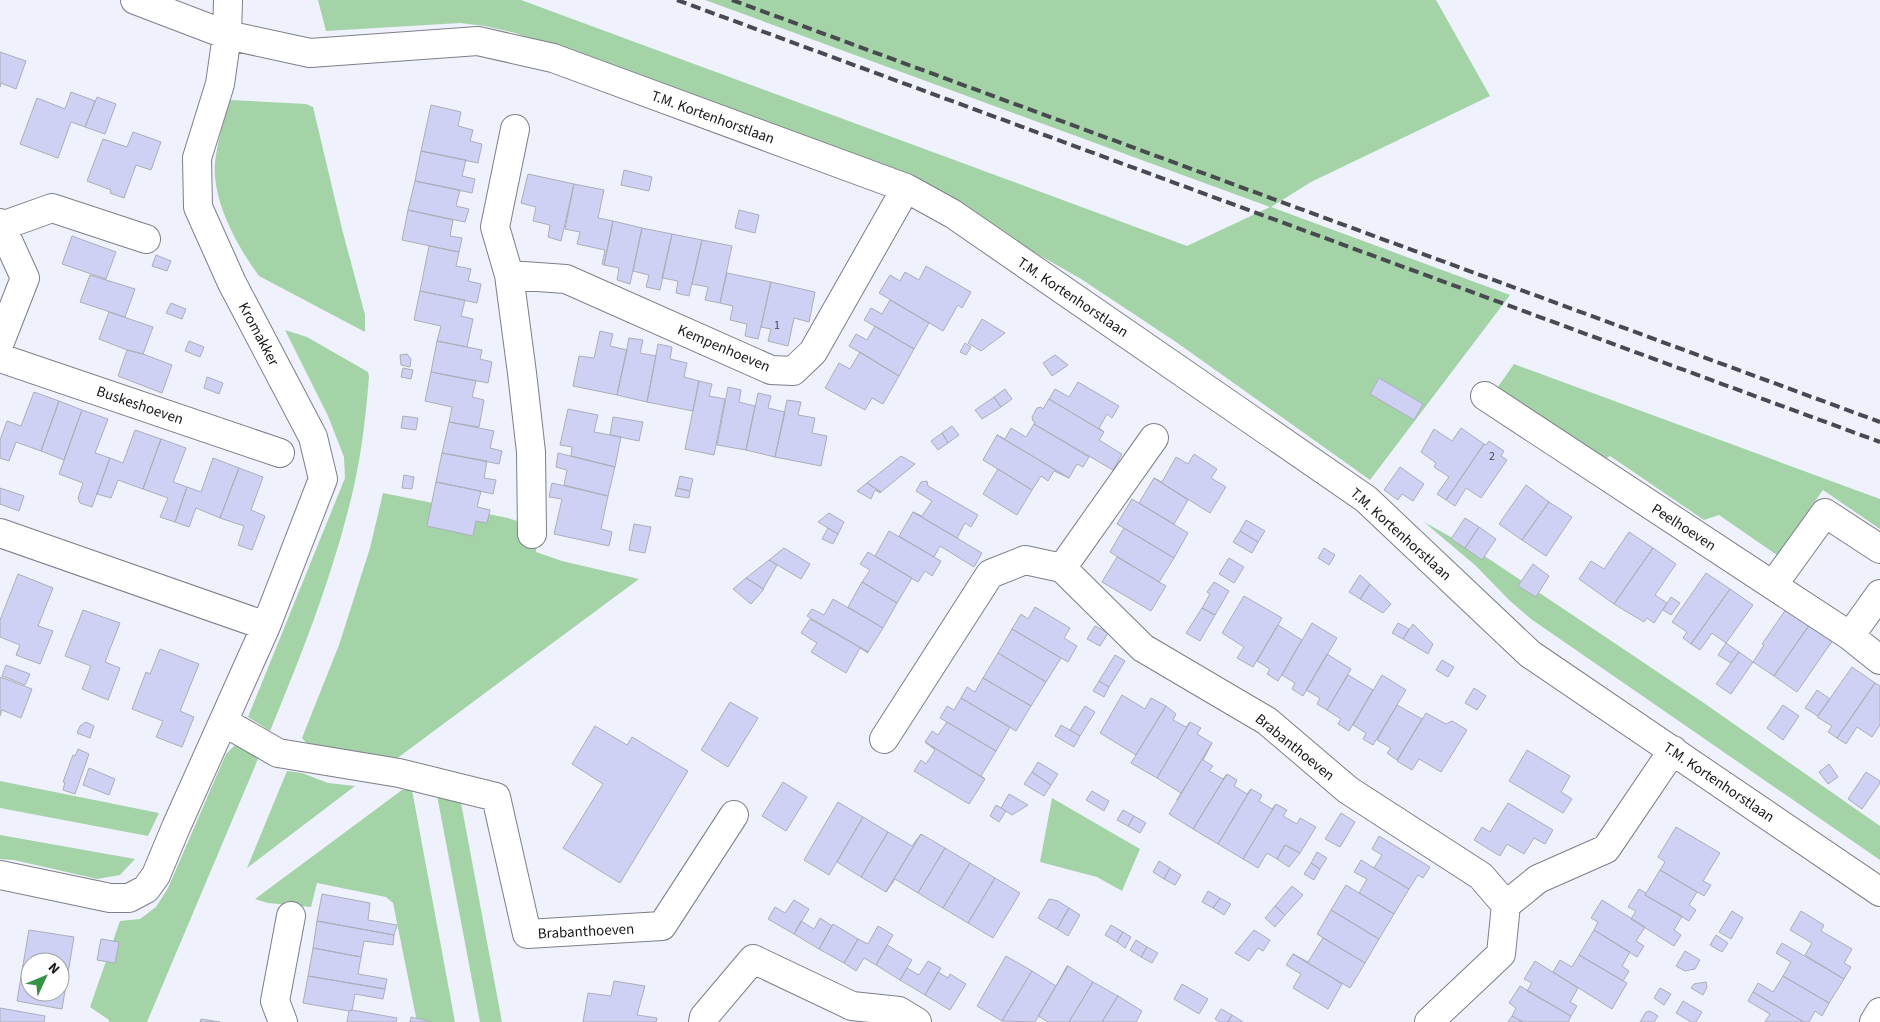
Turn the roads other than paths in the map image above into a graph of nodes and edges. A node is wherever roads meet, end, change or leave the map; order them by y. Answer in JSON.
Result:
{"nodes":[{"id":1,"x":134,"y":0,"type":"edge"},
{"id":2,"x":228,"y":0,"type":"edge"},
{"id":3,"x":226,"y":35,"type":"junction"},
{"id":4,"x":515,"y":129,"type":"dead end"},
{"id":5,"x":906,"y":188,"type":"junction"},
{"id":6,"x":1,"y":225,"type":"edge"},
{"id":7,"x":146,"y":239,"type":"dead end"},
{"id":8,"x":509,"y":275,"type":"junction"},
{"id":9,"x":0,"y":342,"type":"edge"},
{"id":10,"x":0,"y":358,"type":"edge"},
{"id":11,"x":1485,"y":396,"type":"dead end"},
{"id":12,"x":1154,"y":438,"type":"dead end"},
{"id":13,"x":280,"y":453,"type":"dead end"},
{"id":14,"x":0,"y":533,"type":"edge"},
{"id":15,"x":532,"y":534,"type":"dead end"},
{"id":16,"x":1880,"y":549,"type":"edge"},
{"id":17,"x":1062,"y":568,"type":"junction"},
{"id":18,"x":1773,"y":586,"type":"junction"},
{"id":19,"x":1880,"y":594,"type":"edge"},
{"id":20,"x":266,"y":626,"type":"junction"},
{"id":21,"x":1850,"y":636,"type":"junction"},
{"id":22,"x":1880,"y":660,"type":"edge"},
{"id":23,"x":224,"y":722,"type":"junction"},
{"id":24,"x":884,"y":739,"type":"dead end"},
{"id":25,"x":1672,"y":750,"type":"junction"},
{"id":26,"x":734,"y":815,"type":"dead end"},
{"id":27,"x":0,"y":875,"type":"edge"},
{"id":28,"x":1880,"y":892,"type":"edge"},
{"id":29,"x":1506,"y":905,"type":"junction"},
{"id":30,"x":291,"y":916,"type":"dead end"},
{"id":31,"x":1880,"y":1012,"type":"edge"},
{"id":32,"x":283,"y":1022,"type":"edge"},
{"id":33,"x":703,"y":1022,"type":"edge"},
{"id":34,"x":917,"y":1022,"type":"edge"},
{"id":35,"x":1429,"y":1022,"type":"edge"},
{"id":36,"x":1874,"y":1022,"type":"edge"}],
"edges":[{"from":1,"to":3,"type":"street","name":"T.M. Kortenhorstlaan"},
{"from":2,"to":3,"type":"street","name":"Kromakker"},
{"from":3,"to":5,"type":"street","name":"T.M. Kortenhorstlaan"},
{"from":3,"to":20,"type":"street","name":"Kromakker"},
{"from":4,"to":8,"type":"street"},
{"from":5,"to":8,"type":"street","name":"Kempenhoeven"},
{"from":5,"to":25,"type":"street","name":"T.M. Kortenhorstlaan"},
{"from":6,"to":7,"type":"street"},
{"from":6,"to":9,"type":"street"},
{"from":8,"to":15,"type":"street"},
{"from":10,"to":13,"type":"street","name":"Buskeshoeven"},
{"from":11,"to":18,"type":"street","name":"Peelhoeven"},
{"from":12,"to":17,"type":"street"},
{"from":14,"to":20,"type":"street"},
{"from":16,"to":18,"type":"street"},
{"from":17,"to":24,"type":"street"},
{"from":17,"to":29,"type":"street","name":"Brabanthoeven"},
{"from":18,"to":21,"type":"street","name":"Peelhoeven"},
{"from":19,"to":21,"type":"street"},
{"from":20,"to":23,"type":"street","name":"Kromakker"},
{"from":21,"to":22,"type":"street","name":"Peelhoeven"},
{"from":23,"to":26,"type":"street","name":"Brabanthoeven"},
{"from":23,"to":27,"type":"street","name":"Kromakker"},
{"from":25,"to":28,"type":"street","name":"T.M. Kortenhorstlaan"},
{"from":25,"to":29,"type":"street"},
{"from":29,"to":35,"type":"street"},
{"from":30,"to":32,"type":"street"},
{"from":31,"to":36,"type":"street"},
{"from":33,"to":34,"type":"street"}]}
